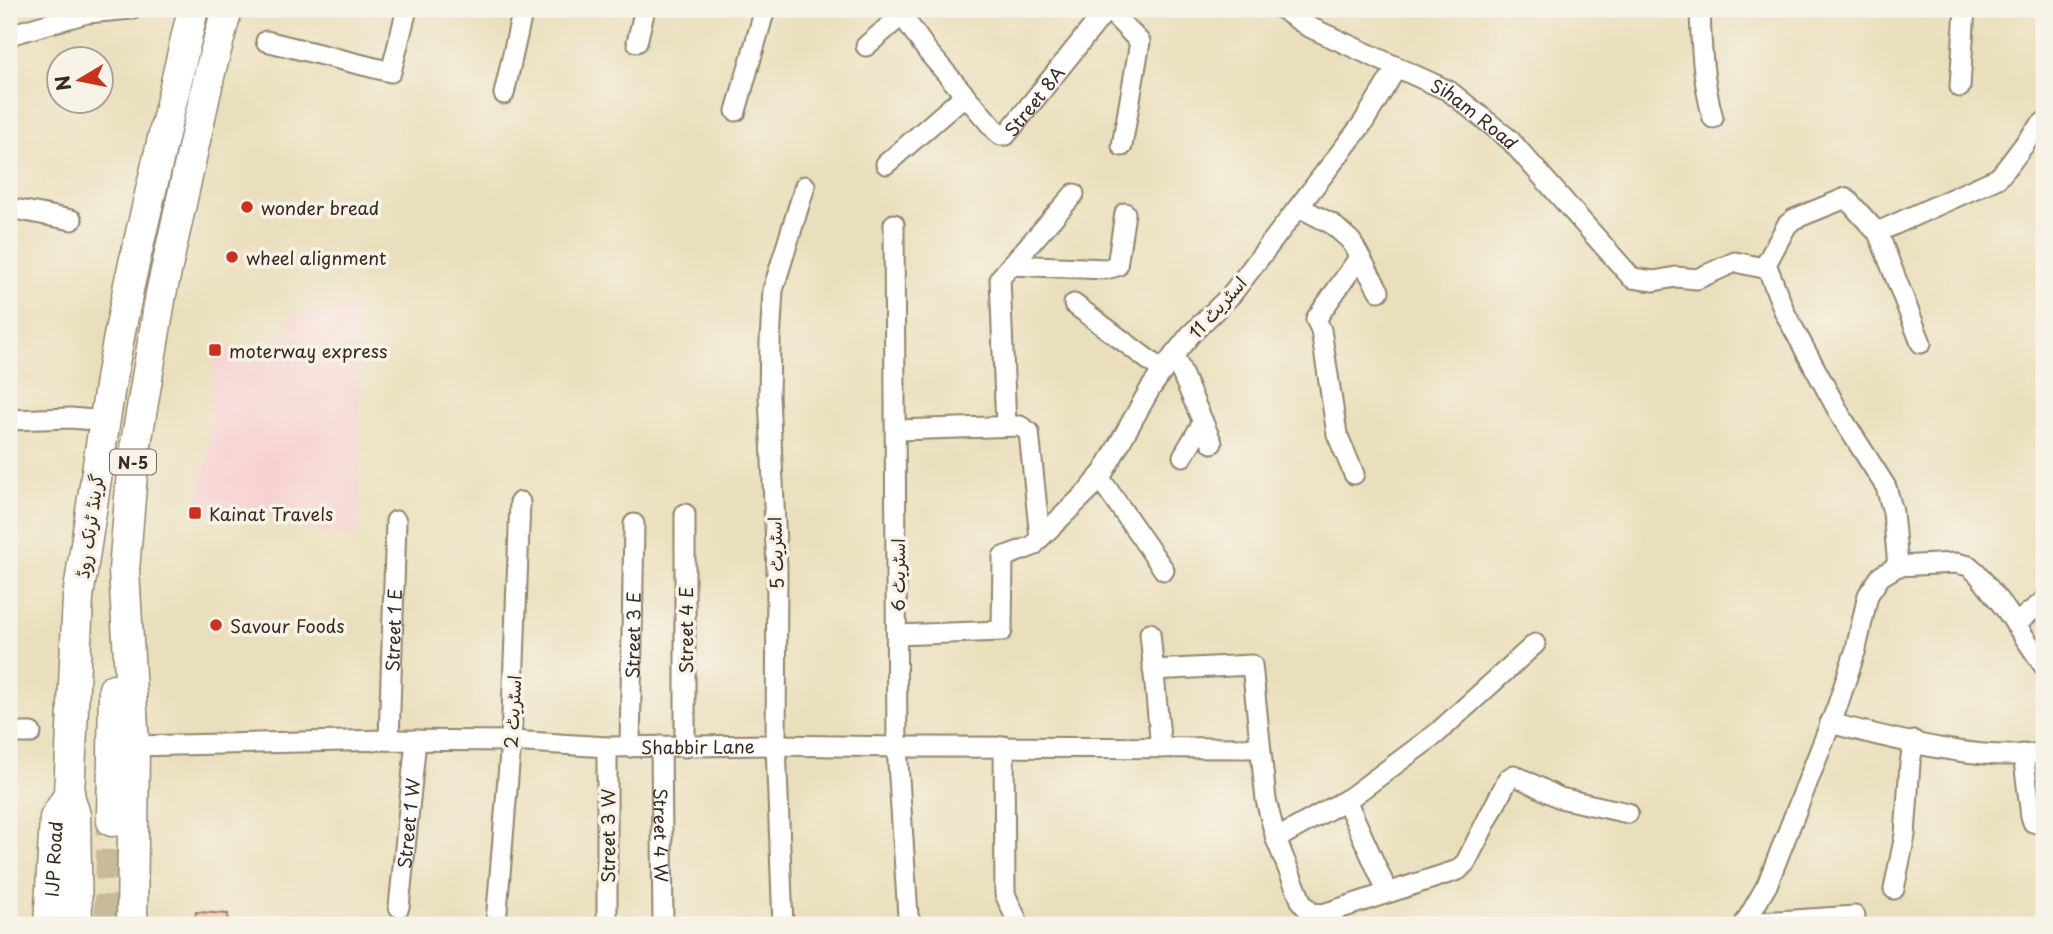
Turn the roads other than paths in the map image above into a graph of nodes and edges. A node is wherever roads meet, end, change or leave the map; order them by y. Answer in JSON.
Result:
{"nodes":[{"id":1,"x":131,"y":9,"type":"edge"},
{"id":2,"x":193,"y":9,"type":"edge"},
{"id":3,"x":227,"y":9,"type":"edge"},
{"id":4,"x":407,"y":9,"type":"edge"},
{"id":5,"x":523,"y":9,"type":"edge"},
{"id":6,"x":645,"y":9,"type":"edge"},
{"id":7,"x":765,"y":9,"type":"edge"},
{"id":8,"x":1108,"y":9,"type":"edge"},
{"id":9,"x":1700,"y":9,"type":"edge"},
{"id":10,"x":1965,"y":9,"type":"edge"},
{"id":11,"x":1286,"y":10,"type":"edge"},
{"id":12,"x":906,"y":12,"type":"edge"},
{"id":13,"x":9,"y":35,"type":"edge"},
{"id":14,"x":266,"y":41,"type":"dead end"},
{"id":15,"x":637,"y":41,"type":"dead end"},
{"id":16,"x":866,"y":46,"type":"dead end"},
{"id":17,"x":1397,"y":67,"type":"junction"},
{"id":18,"x":1959,"y":87,"type":"dead end"},
{"id":19,"x":503,"y":94,"type":"dead end"},
{"id":20,"x":965,"y":95,"type":"junction"},
{"id":21,"x":736,"y":111,"type":"dead end"},
{"id":22,"x":1713,"y":118,"type":"dead end"},
{"id":23,"x":2044,"y":122,"type":"edge"},
{"id":24,"x":1122,"y":146,"type":"dead end"},
{"id":25,"x":886,"y":164,"type":"dead end"},
{"id":26,"x":804,"y":186,"type":"dead end"},
{"id":27,"x":1074,"y":194,"type":"dead end"},
{"id":28,"x":1299,"y":207,"type":"junction"},
{"id":29,"x":9,"y":208,"type":"edge"},
{"id":30,"x":1125,"y":213,"type":"dead end"},
{"id":31,"x":72,"y":220,"type":"dead end"},
{"id":32,"x":894,"y":224,"type":"dead end"},
{"id":33,"x":1877,"y":230,"type":"junction"},
{"id":34,"x":1359,"y":258,"type":"junction"},
{"id":35,"x":1011,"y":265,"type":"junction"},
{"id":36,"x":1764,"y":268,"type":"junction"},
{"id":37,"x":1379,"y":291,"type":"dead end"},
{"id":38,"x":1074,"y":304,"type":"dead end"},
{"id":39,"x":1921,"y":343,"type":"dead end"},
{"id":40,"x":1168,"y":363,"type":"junction"},
{"id":41,"x":9,"y":420,"type":"edge"},
{"id":42,"x":104,"y":421,"type":"junction"},
{"id":43,"x":1203,"y":422,"type":"junction"},
{"id":44,"x":1006,"y":426,"type":"junction"},
{"id":45,"x":897,"y":430,"type":"junction"},
{"id":46,"x":1212,"y":443,"type":"dead end"},
{"id":47,"x":1183,"y":457,"type":"dead end"},
{"id":48,"x":1354,"y":474,"type":"dead end"},
{"id":49,"x":1099,"y":477,"type":"junction"},
{"id":50,"x":520,"y":502,"type":"dead end"},
{"id":51,"x":685,"y":514,"type":"dead end"},
{"id":52,"x":396,"y":521,"type":"dead end"},
{"id":53,"x":634,"y":524,"type":"dead end"},
{"id":54,"x":1039,"y":534,"type":"junction"},
{"id":55,"x":1898,"y":566,"type":"junction"},
{"id":56,"x":124,"y":570,"type":"junction"},
{"id":57,"x":1164,"y":570,"type":"dead end"},
{"id":58,"x":2044,"y":601,"type":"edge"},
{"id":59,"x":2015,"y":624,"type":"junction"},
{"id":60,"x":1150,"y":633,"type":"dead end"},
{"id":61,"x":897,"y":635,"type":"junction"},
{"id":62,"x":1535,"y":644,"type":"dead end"},
{"id":63,"x":2044,"y":666,"type":"edge"},
{"id":64,"x":1153,"y":670,"type":"junction"},
{"id":65,"x":1830,"y":723,"type":"junction"},
{"id":66,"x":9,"y":733,"type":"edge"},
{"id":67,"x":31,"y":733,"type":"dead end"},
{"id":68,"x":389,"y":740,"type":"junction"},
{"id":69,"x":416,"y":740,"type":"junction"},
{"id":70,"x":511,"y":741,"type":"junction"},
{"id":71,"x":1914,"y":741,"type":"junction"},
{"id":72,"x":776,"y":745,"type":"junction"},
{"id":73,"x":134,"y":746,"type":"junction"},
{"id":74,"x":661,"y":746,"type":"junction"},
{"id":75,"x":1004,"y":746,"type":"junction"},
{"id":76,"x":607,"y":747,"type":"junction"},
{"id":77,"x":630,"y":747,"type":"junction"},
{"id":78,"x":685,"y":747,"type":"junction"},
{"id":79,"x":897,"y":747,"type":"junction"},
{"id":80,"x":1161,"y":748,"type":"junction"},
{"id":81,"x":1260,"y":748,"type":"junction"},
{"id":82,"x":2044,"y":752,"type":"edge"},
{"id":83,"x":2023,"y":754,"type":"junction"},
{"id":84,"x":69,"y":795,"type":"junction"},
{"id":85,"x":1346,"y":800,"type":"junction"},
{"id":86,"x":1628,"y":813,"type":"dead end"},
{"id":87,"x":112,"y":821,"type":"tunnel mouth"},
{"id":88,"x":2044,"y":825,"type":"edge"},
{"id":89,"x":1276,"y":839,"type":"junction"},
{"id":90,"x":1894,"y":889,"type":"dead end"},
{"id":91,"x":1387,"y":891,"type":"junction"},
{"id":92,"x":399,"y":907,"type":"dead end"},
{"id":93,"x":1855,"y":916,"type":"dead end"},
{"id":94,"x":496,"y":923,"type":"dead end"},
{"id":95,"x":1803,"y":923,"type":"edge"},
{"id":96,"x":1745,"y":924,"type":"edge"},
{"id":97,"x":49,"y":925,"type":"edge"},
{"id":98,"x":77,"y":925,"type":"edge"},
{"id":99,"x":132,"y":925,"type":"edge"},
{"id":100,"x":607,"y":925,"type":"edge"},
{"id":101,"x":663,"y":925,"type":"edge"},
{"id":102,"x":783,"y":925,"type":"edge"},
{"id":103,"x":912,"y":925,"type":"edge"},
{"id":104,"x":1019,"y":925,"type":"edge"}],
"edges":[{"from":1,"to":13,"type":"street"},
{"from":2,"to":42,"type":"highway","name":"گرینڈ ٹرنک روڈ","number":"N-5"},
{"from":3,"to":56,"type":"highway","name":"گرینڈ ٹرنک روڈ","number":"N-5"},
{"from":4,"to":14,"type":"street"},
{"from":5,"to":19,"type":"street"},
{"from":6,"to":15,"type":"street"},
{"from":7,"to":21,"type":"street"},
{"from":8,"to":20,"type":"street","name":"Street 8A"},
{"from":8,"to":24,"type":"street"},
{"from":9,"to":22,"type":"street"},
{"from":10,"to":18,"type":"street"},
{"from":11,"to":17,"type":"street","name":"Siham Road"},
{"from":12,"to":16,"type":"street"},
{"from":12,"to":20,"type":"street","name":"Street 8A"},
{"from":17,"to":28,"type":"street","name":"اسٹریٹ 11"},
{"from":17,"to":36,"type":"street","name":"Siham Road"},
{"from":20,"to":25,"type":"street"},
{"from":23,"to":33,"type":"street"},
{"from":26,"to":72,"type":"street","name":"اسٹریٹ 5"},
{"from":27,"to":35,"type":"street"},
{"from":28,"to":34,"type":"street"},
{"from":28,"to":40,"type":"street","name":"اسٹریٹ 11"},
{"from":29,"to":31,"type":"street"},
{"from":30,"to":35,"type":"street"},
{"from":32,"to":45,"type":"street","name":"اسٹریٹ 6"},
{"from":33,"to":36,"type":"street"},
{"from":33,"to":39,"type":"street"},
{"from":34,"to":37,"type":"street"},
{"from":34,"to":48,"type":"street"},
{"from":35,"to":44,"type":"street"},
{"from":36,"to":55,"type":"street"},
{"from":38,"to":40,"type":"street"},
{"from":40,"to":43,"type":"street"},
{"from":40,"to":49,"type":"street","name":"اسٹریٹ 11"},
{"from":41,"to":42,"type":"street"},
{"from":42,"to":84,"type":"highway","name":"گرینڈ ٹرنک روڈ","number":"N-5"},
{"from":43,"to":46,"type":"street"},
{"from":43,"to":47,"type":"street"},
{"from":44,"to":45,"type":"street"},
{"from":44,"to":54,"type":"street"},
{"from":45,"to":61,"type":"street","name":"اسٹریٹ 6"},
{"from":49,"to":54,"type":"street","name":"اسٹریٹ 11"},
{"from":49,"to":57,"type":"street"},
{"from":50,"to":70,"type":"street","name":"اسٹریٹ 2"},
{"from":51,"to":78,"type":"street","name":"Street 4 E"},
{"from":52,"to":68,"type":"street","name":"Street 1 E"},
{"from":53,"to":77,"type":"street","name":"Street 3 E"},
{"from":54,"to":61,"type":"street","name":"اسٹریٹ 11"},
{"from":55,"to":59,"type":"street"},
{"from":55,"to":65,"type":"street"},
{"from":56,"to":73,"type":"highway","name":"گرینڈ ٹرنک روڈ","number":"N-5"},
{"from":56,"to":87,"type":"highway"},
{"from":58,"to":59,"type":"street"},
{"from":59,"to":63,"type":"street"},
{"from":60,"to":64,"type":"street"},
{"from":61,"to":79,"type":"street","name":"اسٹریٹ 6"},
{"from":62,"to":85,"type":"street"},
{"from":64,"to":80,"type":"street"},
{"from":64,"to":81,"type":"street"},
{"from":65,"to":71,"type":"street"},
{"from":65,"to":96,"type":"street"},
{"from":66,"to":67,"type":"street"},
{"from":68,"to":69,"type":"street","name":"Shabbir Lane"},
{"from":68,"to":73,"type":"street","name":"Shabbir Lane"},
{"from":69,"to":70,"type":"street","name":"Shabbir Lane"},
{"from":69,"to":92,"type":"street","name":"Street 1 W"},
{"from":70,"to":76,"type":"street","name":"Shabbir Lane"},
{"from":70,"to":94,"type":"street","name":"اسٹریٹ 2"},
{"from":71,"to":83,"type":"street"},
{"from":71,"to":90,"type":"street"},
{"from":72,"to":78,"type":"street","name":"Shabbir Lane"},
{"from":72,"to":79,"type":"street","name":"Shabbir Lane"},
{"from":72,"to":102,"type":"street","name":"اسٹریٹ 5"},
{"from":73,"to":99,"type":"highway","name":"گرینڈ ٹرنک روڈ","number":"N-5"},
{"from":74,"to":77,"type":"street","name":"Shabbir Lane"},
{"from":74,"to":78,"type":"street","name":"Shabbir Lane"},
{"from":74,"to":101,"type":"street","name":"Street 4 W"},
{"from":75,"to":79,"type":"street","name":"Shabbir Lane"},
{"from":75,"to":80,"type":"street","name":"Shabbir Lane"},
{"from":75,"to":104,"type":"street"},
{"from":76,"to":77,"type":"street","name":"Shabbir Lane"},
{"from":76,"to":100,"type":"street","name":"Street 3 W"},
{"from":79,"to":103,"type":"street","name":"اسٹریٹ 6"},
{"from":80,"to":81,"type":"street","name":"Shabbir Lane"},
{"from":81,"to":89,"type":"street"},
{"from":82,"to":83,"type":"street"},
{"from":83,"to":88,"type":"street"},
{"from":84,"to":97,"type":"highway","name":"IJP Road"},
{"from":84,"to":98,"type":"highway","name":"گرینڈ ٹرنک روڈ","number":"N-5"},
{"from":85,"to":89,"type":"street"},
{"from":85,"to":91,"type":"street"},
{"from":86,"to":91,"type":"street"},
{"from":89,"to":91,"type":"street"},
{"from":93,"to":95,"type":"street"},
{"from":95,"to":96,"type":"street"}]}
